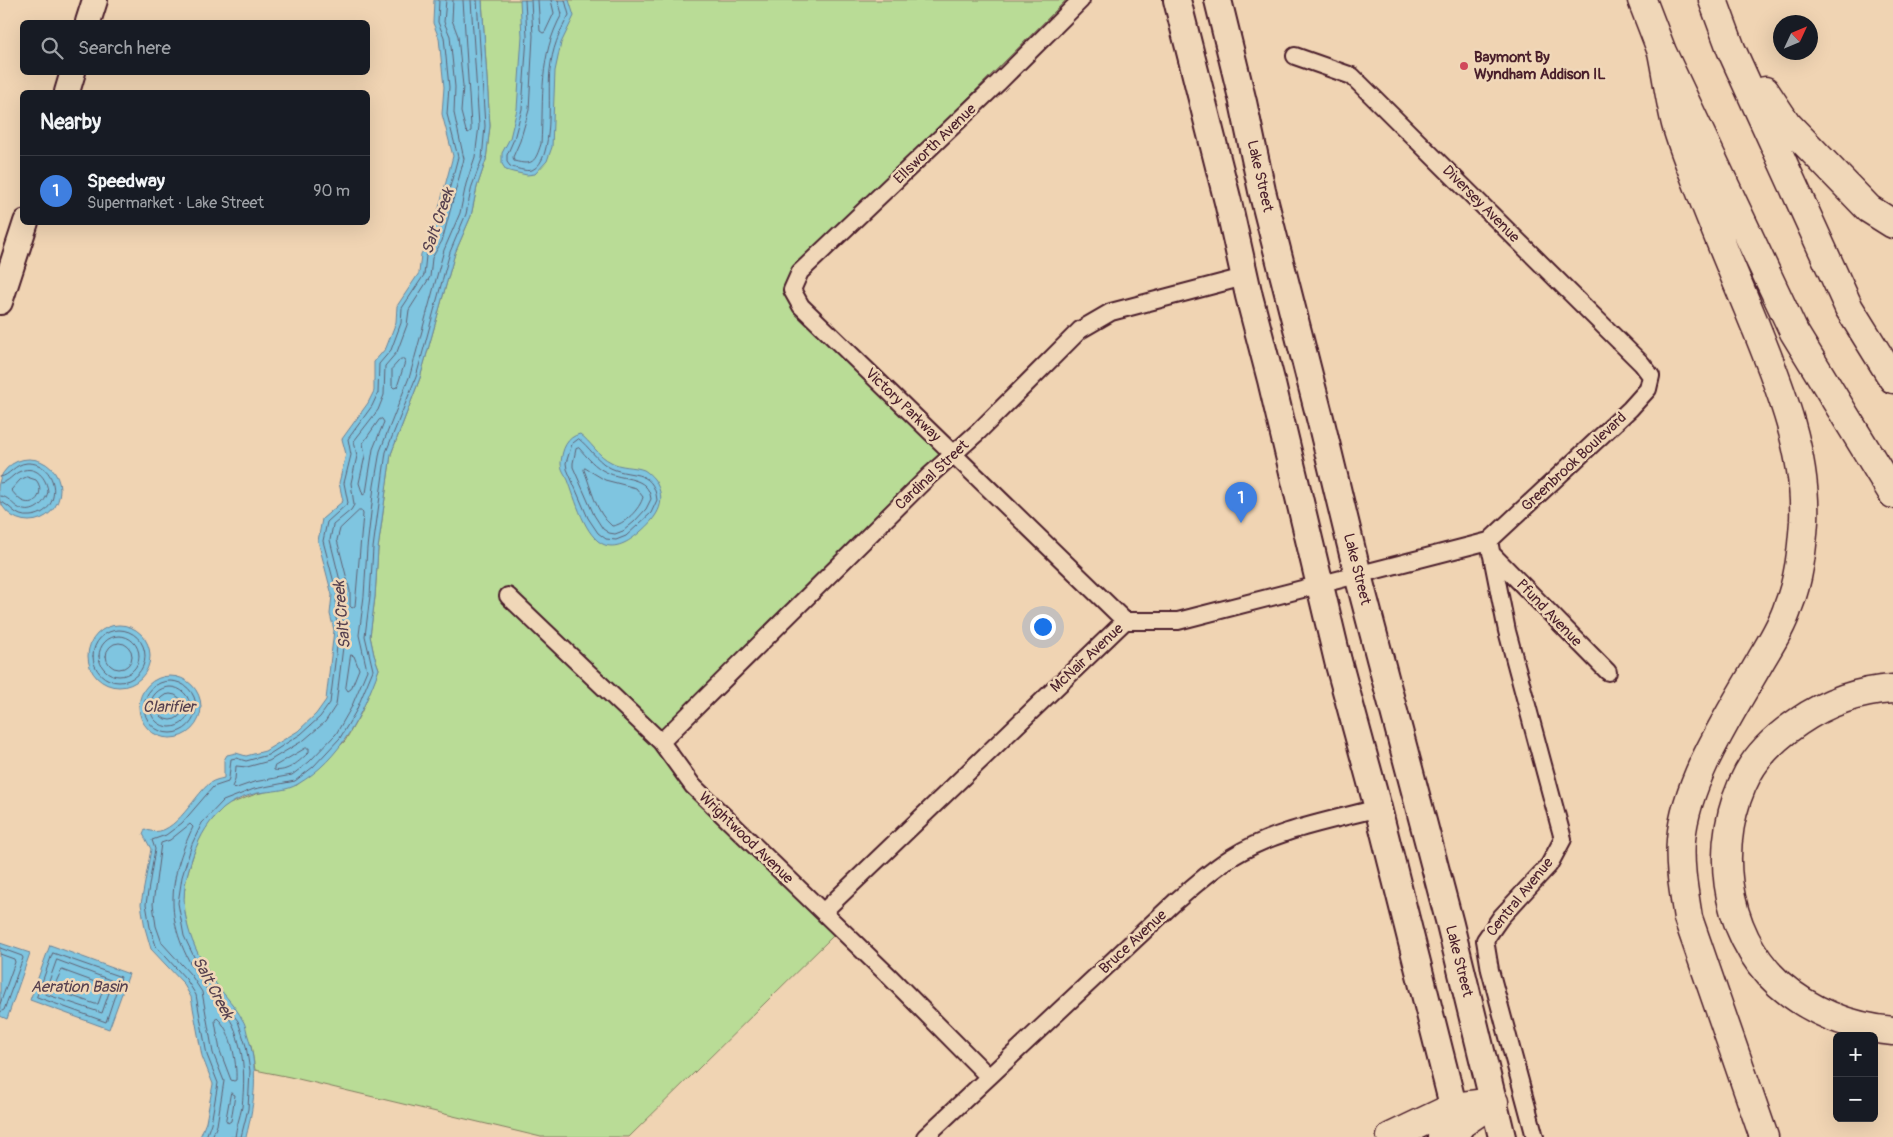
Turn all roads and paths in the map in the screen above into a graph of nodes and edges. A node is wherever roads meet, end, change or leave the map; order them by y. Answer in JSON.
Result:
{"nodes":[{"id":1,"x":95,"y":0,"type":"edge"},
{"id":2,"x":1082,"y":0,"type":"edge"},
{"id":3,"x":1177,"y":0,"type":"edge"},
{"id":4,"x":1218,"y":0,"type":"edge"},
{"id":5,"x":1642,"y":0,"type":"edge"},
{"id":6,"x":1713,"y":0,"type":"edge"},
{"id":7,"x":89,"y":20,"type":"edge"},
{"id":8,"x":1725,"y":32,"type":"junction"},
{"id":9,"x":1662,"y":52,"type":"junction"},
{"id":10,"x":1295,"y":56,"type":"dead end"},
{"id":11,"x":72,"y":75,"type":"edge"},
{"id":12,"x":67,"y":90,"type":"edge"},
{"id":13,"x":1893,"y":224,"type":"edge"},
{"id":14,"x":25,"y":225,"type":"edge"},
{"id":15,"x":1244,"y":277,"type":"junction"},
{"id":16,"x":792,"y":290,"type":"joint"},
{"id":17,"x":0,"y":302,"type":"edge"},
{"id":18,"x":1651,"y":376,"type":"joint"},
{"id":19,"x":1893,"y":379,"type":"edge"},
{"id":20,"x":953,"y":454,"type":"junction"},
{"id":21,"x":1893,"y":494,"type":"edge"},
{"id":22,"x":1490,"y":547,"type":"junction"},
{"id":23,"x":1358,"y":575,"type":"junction"},
{"id":24,"x":1319,"y":585,"type":"junction"},
{"id":25,"x":508,"y":596,"type":"dead end"},
{"id":26,"x":1125,"y":621,"type":"junction"},
{"id":27,"x":1608,"y":672,"type":"dead end"},
{"id":28,"x":1893,"y":689,"type":"edge"},
{"id":29,"x":661,"y":742,"type":"junction"},
{"id":30,"x":1378,"y":808,"type":"junction"},
{"id":31,"x":823,"y":912,"type":"junction"},
{"id":32,"x":1893,"y":1031,"type":"edge"},
{"id":33,"x":989,"y":1077,"type":"junction"},
{"id":34,"x":1494,"y":1102,"type":"junction"},
{"id":35,"x":1454,"y":1127,"type":"edge"},
{"id":36,"x":925,"y":1137,"type":"edge"},
{"id":37,"x":1391,"y":1137,"type":"edge"},
{"id":38,"x":1502,"y":1137,"type":"edge"},
{"id":39,"x":1535,"y":1137,"type":"edge"},
{"id":40,"x":1764,"y":1137,"type":"edge"}],
"edges":[{"from":1,"to":7,"type":"main road"},
{"from":2,"to":16,"type":"street","name":"Ellsworth Avenue"},
{"from":3,"to":15,"type":"main road"},
{"from":4,"to":23,"type":"main road","name":"Lake Street"},
{"from":5,"to":9,"type":"highway"},
{"from":6,"to":8,"type":"highway"},
{"from":8,"to":13,"type":"highway"},
{"from":8,"to":19,"type":"highway"},
{"from":9,"to":21,"type":"highway"},
{"from":9,"to":40,"type":"highway"},
{"from":10,"to":18,"type":"street","name":"Diversey Avenue"},
{"from":11,"to":12,"type":"main road"},
{"from":14,"to":17,"type":"main road"},
{"from":15,"to":20,"type":"street","name":"Cardinal Street"},
{"from":15,"to":24,"type":"main road"},
{"from":16,"to":20,"type":"street","name":"Victory Parkway"},
{"from":18,"to":22,"type":"street","name":"Greenbrook Boulevard"},
{"from":20,"to":26,"type":"street","name":"Victory Parkway"},
{"from":20,"to":29,"type":"street","name":"Cardinal Street"},
{"from":22,"to":23,"type":"street","name":"McNair Avenue"},
{"from":22,"to":27,"type":"street","name":"Pfund Avenue"},
{"from":22,"to":39,"type":"street","name":"Central Avenue"},
{"from":23,"to":24,"type":"street","name":"McNair Avenue"},
{"from":23,"to":34,"type":"main road","name":"Lake Street"},
{"from":24,"to":26,"type":"street","name":"McNair Avenue"},
{"from":24,"to":30,"type":"main road"},
{"from":25,"to":29,"type":"street","name":"Wrightwood Avenue"},
{"from":26,"to":31,"type":"street","name":"McNair Avenue"},
{"from":28,"to":32,"type":"highway"},
{"from":29,"to":31,"type":"street","name":"Wrightwood Avenue"},
{"from":30,"to":33,"type":"street","name":"Bruce Avenue"},
{"from":30,"to":35,"type":"main road"},
{"from":31,"to":33,"type":"street","name":"Wrightwood Avenue"},
{"from":33,"to":36,"type":"street","name":"Bruce Avenue"},
{"from":34,"to":35,"type":"highway"},
{"from":34,"to":38,"type":"main road","name":"Lake Street"},
{"from":35,"to":37,"type":"highway"}]}
